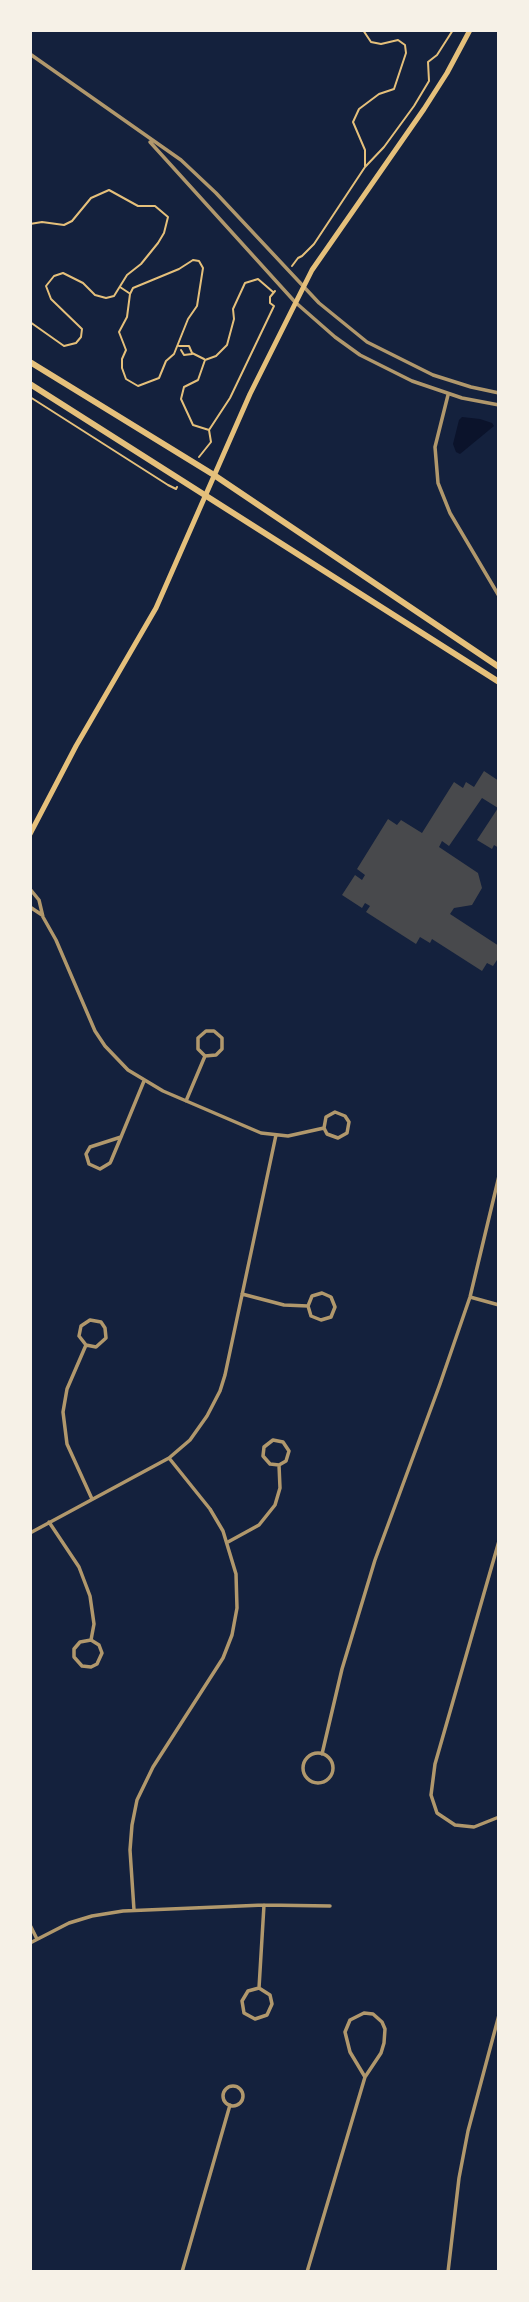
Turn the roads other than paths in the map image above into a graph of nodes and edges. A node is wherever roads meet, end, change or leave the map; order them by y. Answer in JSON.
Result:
{"nodes":[{"id":1,"x":470,"y":30,"type":"edge"},
{"id":2,"x":30,"y":54,"type":"edge"},
{"id":3,"x":147,"y":138,"type":"junction"},
{"id":4,"x":303,"y":287,"type":"junction"},
{"id":5,"x":295,"y":302,"type":"junction"},
{"id":6,"x":30,"y":362,"type":"edge"},
{"id":7,"x":30,"y":384,"type":"edge"},
{"id":8,"x":499,"y":393,"type":"edge"},
{"id":9,"x":448,"y":394,"type":"junction"},
{"id":10,"x":499,"y":405,"type":"edge"},
{"id":11,"x":214,"y":475,"type":"junction"},
{"id":12,"x":205,"y":496,"type":"junction"},
{"id":13,"x":499,"y":596,"type":"edge"},
{"id":14,"x":499,"y":667,"type":"edge"},
{"id":15,"x":499,"y":682,"type":"edge"},
{"id":16,"x":32,"y":825,"type":"edge"},
{"id":17,"x":30,"y":834,"type":"edge"},
{"id":18,"x":30,"y":889,"type":"edge"},
{"id":19,"x":30,"y":907,"type":"edge"},
{"id":20,"x":43,"y":916,"type":"junction"},
{"id":21,"x":205,"y":1056,"type":"junction"},
{"id":22,"x":144,"y":1081,"type":"junction"},
{"id":23,"x":186,"y":1101,"type":"junction"},
{"id":24,"x":324,"y":1128,"type":"junction"},
{"id":25,"x":276,"y":1135,"type":"junction"},
{"id":26,"x":121,"y":1137,"type":"junction"},
{"id":27,"x":499,"y":1176,"type":"edge"},
{"id":28,"x":242,"y":1294,"type":"junction"},
{"id":29,"x":470,"y":1297,"type":"junction"},
{"id":30,"x":499,"y":1305,"type":"edge"},
{"id":31,"x":308,"y":1306,"type":"junction"},
{"id":32,"x":86,"y":1345,"type":"junction"},
{"id":33,"x":169,"y":1458,"type":"junction"},
{"id":34,"x":279,"y":1465,"type":"junction"},
{"id":35,"x":92,"y":1499,"type":"junction"},
{"id":36,"x":49,"y":1522,"type":"junction"},
{"id":37,"x":30,"y":1532,"type":"edge"},
{"id":38,"x":499,"y":1541,"type":"edge"},
{"id":39,"x":228,"y":1542,"type":"junction"},
{"id":40,"x":92,"y":1640,"type":"junction"},
{"id":41,"x":322,"y":1754,"type":"junction"},
{"id":42,"x":499,"y":1817,"type":"edge"},
{"id":43,"x":264,"y":1905,"type":"junction"},
{"id":44,"x":330,"y":1906,"type":"dead end"},
{"id":45,"x":134,"y":1910,"type":"junction"},
{"id":46,"x":30,"y":1925,"type":"edge"},
{"id":47,"x":37,"y":1939,"type":"junction"},
{"id":48,"x":30,"y":1943,"type":"edge"},
{"id":49,"x":259,"y":1988,"type":"junction"},
{"id":50,"x":499,"y":2015,"type":"edge"},
{"id":51,"x":365,"y":2077,"type":"junction"},
{"id":52,"x":230,"y":2105,"type":"junction"},
{"id":53,"x":182,"y":2272,"type":"edge"},
{"id":54,"x":307,"y":2272,"type":"edge"},
{"id":55,"x":448,"y":2272,"type":"edge"}],
"edges":[{"from":1,"to":4,"type":"main road"},
{"from":2,"to":3,"type":"street"},
{"from":3,"to":4,"type":"street"},
{"from":3,"to":5,"type":"street"},
{"from":4,"to":5,"type":"main road"},
{"from":4,"to":8,"type":"street"},
{"from":5,"to":9,"type":"street"},
{"from":5,"to":11,"type":"main road"},
{"from":6,"to":11,"type":"main road"},
{"from":7,"to":12,"type":"main road"},
{"from":9,"to":10,"type":"street"},
{"from":9,"to":13,"type":"street"},
{"from":11,"to":12,"type":"main road"},
{"from":11,"to":14,"type":"main road"},
{"from":12,"to":15,"type":"main road"},
{"from":12,"to":16,"type":"main road"},
{"from":16,"to":17,"type":"main road"},
{"from":18,"to":20,"type":"street"},
{"from":19,"to":20,"type":"street"},
{"from":20,"to":22,"type":"street"},
{"from":21,"to":21,"type":"street"},
{"from":21,"to":23,"type":"street"},
{"from":22,"to":23,"type":"street"},
{"from":22,"to":26,"type":"street"},
{"from":23,"to":25,"type":"street"},
{"from":24,"to":24,"type":"street"},
{"from":24,"to":25,"type":"street"},
{"from":25,"to":28,"type":"street"},
{"from":26,"to":26,"type":"street"},
{"from":27,"to":29,"type":"street"},
{"from":28,"to":31,"type":"street"},
{"from":28,"to":33,"type":"street"},
{"from":29,"to":30,"type":"street"},
{"from":29,"to":41,"type":"street"},
{"from":31,"to":31,"type":"street"},
{"from":32,"to":32,"type":"street"},
{"from":32,"to":35,"type":"street"},
{"from":33,"to":35,"type":"street"},
{"from":33,"to":39,"type":"street"},
{"from":34,"to":34,"type":"street"},
{"from":34,"to":39,"type":"street"},
{"from":35,"to":36,"type":"street"},
{"from":36,"to":37,"type":"street"},
{"from":36,"to":40,"type":"street"},
{"from":38,"to":42,"type":"street"},
{"from":39,"to":45,"type":"street"},
{"from":40,"to":40,"type":"street"},
{"from":41,"to":41,"type":"street"},
{"from":43,"to":44,"type":"street"},
{"from":43,"to":45,"type":"street"},
{"from":43,"to":49,"type":"street"},
{"from":45,"to":47,"type":"street"},
{"from":46,"to":47,"type":"street"},
{"from":47,"to":48,"type":"street"},
{"from":49,"to":49,"type":"street"},
{"from":50,"to":55,"type":"street"},
{"from":51,"to":51,"type":"street"},
{"from":51,"to":54,"type":"street"},
{"from":52,"to":52,"type":"street"},
{"from":52,"to":53,"type":"street"}]}
